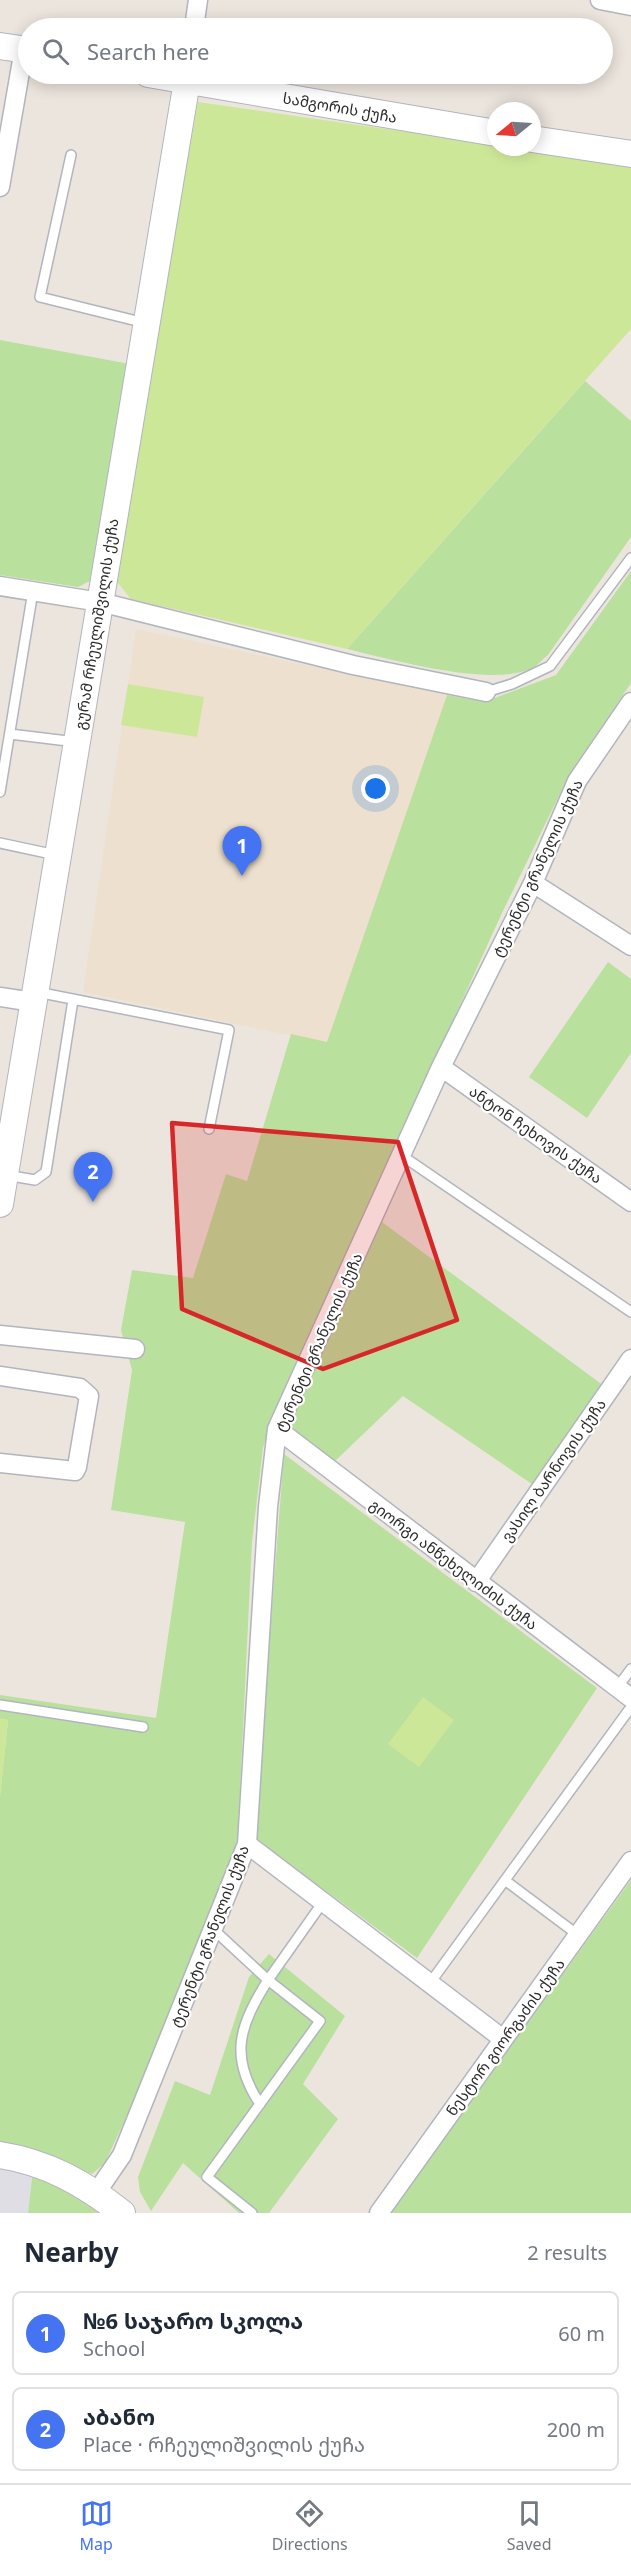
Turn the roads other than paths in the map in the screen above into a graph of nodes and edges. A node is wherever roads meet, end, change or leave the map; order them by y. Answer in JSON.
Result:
{"nodes":[{"id":1,"x":198,"y":0,"type":"edge"},
{"id":2,"x":600,"y":0,"type":"edge"},
{"id":3,"x":631,"y":6,"type":"edge"},
{"id":4,"x":195,"y":18,"type":"edge"},
{"id":5,"x":18,"y":48,"type":"edge"},
{"id":6,"x":187,"y":84,"type":"edge"},
{"id":7,"x":226,"y":84,"type":"edge"},
{"id":8,"x":487,"y":131,"type":"edge"},
{"id":9,"x":541,"y":140,"type":"edge"},
{"id":10,"x":631,"y":154,"type":"edge"},
{"id":11,"x":71,"y":155,"type":"dead end"},
{"id":12,"x":0,"y":187,"type":"edge"},
{"id":13,"x":145,"y":323,"type":"junction"},
{"id":14,"x":631,"y":558,"type":"edge"},
{"id":15,"x":0,"y":586,"type":"edge"},
{"id":16,"x":33,"y":591,"type":"junction"},
{"id":17,"x":100,"y":602,"type":"junction"},
{"id":18,"x":486,"y":692,"type":"joint"},
{"id":19,"x":631,"y":702,"type":"edge"},
{"id":20,"x":10,"y":734,"type":"junction"},
{"id":21,"x":76,"y":742,"type":"junction"},
{"id":22,"x":0,"y":792,"type":"edge"},
{"id":23,"x":0,"y":843,"type":"edge"},
{"id":24,"x":58,"y":855,"type":"junction"},
{"id":25,"x":533,"y":883,"type":"junction"},
{"id":26,"x":631,"y":946,"type":"edge"},
{"id":27,"x":0,"y":997,"type":"edge"},
{"id":28,"x":34,"y":997,"type":"junction"},
{"id":29,"x":73,"y":1000,"type":"junction"},
{"id":30,"x":441,"y":1067,"type":"junction"},
{"id":31,"x":208,"y":1129,"type":"dead end"},
{"id":32,"x":401,"y":1155,"type":"junction"},
{"id":33,"x":1,"y":1194,"type":"edge"},
{"id":34,"x":631,"y":1202,"type":"edge"},
{"id":35,"x":631,"y":1312,"type":"edge"},
{"id":36,"x":0,"y":1335,"type":"edge"},
{"id":37,"x":135,"y":1349,"type":"dead end"},
{"id":38,"x":631,"y":1359,"type":"edge"},
{"id":39,"x":0,"y":1376,"type":"edge"},
{"id":40,"x":278,"y":1429,"type":"junction"},
{"id":41,"x":0,"y":1463,"type":"edge"},
{"id":42,"x":476,"y":1582,"type":"junction"},
{"id":43,"x":631,"y":1670,"type":"edge"},
{"id":44,"x":624,"y":1693,"type":"edge"},
{"id":45,"x":0,"y":1705,"type":"edge"},
{"id":46,"x":631,"y":1707,"type":"edge"},
{"id":47,"x":143,"y":1727,"type":"dead end"},
{"id":48,"x":247,"y":1844,"type":"junction"},
{"id":49,"x":631,"y":1861,"type":"edge"},
{"id":50,"x":506,"y":1881,"type":"junction"},
{"id":51,"x":323,"y":1902,"type":"junction"},
{"id":52,"x":213,"y":1929,"type":"junction"},
{"id":53,"x":578,"y":1935,"type":"junction"},
{"id":54,"x":268,"y":1980,"type":"junction"},
{"id":55,"x":430,"y":1983,"type":"junction"},
{"id":56,"x":503,"y":2039,"type":"junction"},
{"id":57,"x":260,"y":2104,"type":"junction"},
{"id":58,"x":0,"y":2155,"type":"edge"},
{"id":59,"x":96,"y":2193,"type":"junction"},
{"id":60,"x":122,"y":2213,"type":"edge"},
{"id":61,"x":252,"y":2213,"type":"edge"},
{"id":62,"x":379,"y":2213,"type":"edge"}],
"edges":[{"from":1,"to":4,"type":"street"},
{"from":2,"to":3,"type":"street"},
{"from":5,"to":12,"type":"street"},
{"from":6,"to":13,"type":"street","name":"გურამ რჩეულიშვილის ქუჩა"},
{"from":7,"to":8,"type":"street","name":"სამგორის ქუჩა"},
{"from":9,"to":10,"type":"street"},
{"from":11,"to":13,"type":"lane"},
{"from":13,"to":17,"type":"street","name":"გურამ რჩეულიშვილის ქუჩა"},
{"from":14,"to":18,"type":"lane"},
{"from":15,"to":16,"type":"street"},
{"from":16,"to":17,"type":"street"},
{"from":16,"to":20,"type":"lane"},
{"from":17,"to":18,"type":"street"},
{"from":17,"to":21,"type":"street","name":"გურამ რჩეულიშვილის ქუჩა"},
{"from":19,"to":25,"type":"street","name":"ტერენტი გრანელის ქუჩა"},
{"from":20,"to":21,"type":"lane"},
{"from":20,"to":22,"type":"lane"},
{"from":21,"to":24,"type":"street","name":"გურამ რჩეულიშვილის ქუჩა"},
{"from":23,"to":24,"type":"lane"},
{"from":24,"to":28,"type":"street","name":"გურამ რჩეულიშვილის ქუჩა"},
{"from":25,"to":26,"type":"street"},
{"from":25,"to":30,"type":"street","name":"ტერენტი გრანელის ქუჩა"},
{"from":27,"to":28,"type":"street"},
{"from":28,"to":29,"type":"lane"},
{"from":28,"to":33,"type":"street","name":"გურამ რჩეულიშვილის ქუჩა"},
{"from":29,"to":31,"type":"lane"},
{"from":29,"to":33,"type":"lane"},
{"from":30,"to":32,"type":"street","name":"ტერენტი გრანელის ქუჩა"},
{"from":30,"to":34,"type":"street","name":"ანტონ ჩეხოვის ქუჩა"},
{"from":32,"to":35,"type":"lane"},
{"from":32,"to":40,"type":"street","name":"ტერენტი გრანელის ქუჩა"},
{"from":36,"to":37,"type":"street"},
{"from":38,"to":42,"type":"street","name":"ვასილ ბარნოვის ქუჩა"},
{"from":39,"to":41,"type":"street"},
{"from":40,"to":42,"type":"street","name":"გიორგი ანწეხელიძის ქუჩა"},
{"from":40,"to":48,"type":"street","name":"ტერენტი გრანელის ქუჩა"},
{"from":42,"to":44,"type":"street","name":"გიორგი ანწეხელიძის ქუჩა"},
{"from":43,"to":44,"type":"lane"},
{"from":45,"to":47,"type":"lane"},
{"from":46,"to":50,"type":"lane"},
{"from":48,"to":51,"type":"street"},
{"from":48,"to":52,"type":"street","name":"ტერენტი გრანელის ქუჩა"},
{"from":49,"to":53,"type":"street","name":"ნესტორ გიორგაძის ქუჩა"},
{"from":50,"to":53,"type":"lane"},
{"from":50,"to":55,"type":"lane"},
{"from":51,"to":54,"type":"lane"},
{"from":51,"to":55,"type":"street"},
{"from":52,"to":54,"type":"lane"},
{"from":52,"to":59,"type":"street","name":"ტერენტი გრანელის ქუჩა"},
{"from":53,"to":56,"type":"street","name":"ნესტორ გიორგაძის ქუჩა"},
{"from":54,"to":57,"type":"lane"},
{"from":54,"to":57,"type":"lane"},
{"from":55,"to":56,"type":"street"},
{"from":56,"to":62,"type":"street","name":"ნესტორ გიორგაძის ქუჩა"},
{"from":57,"to":61,"type":"lane"},
{"from":58,"to":59,"type":"street"},
{"from":59,"to":60,"type":"street"}]}
